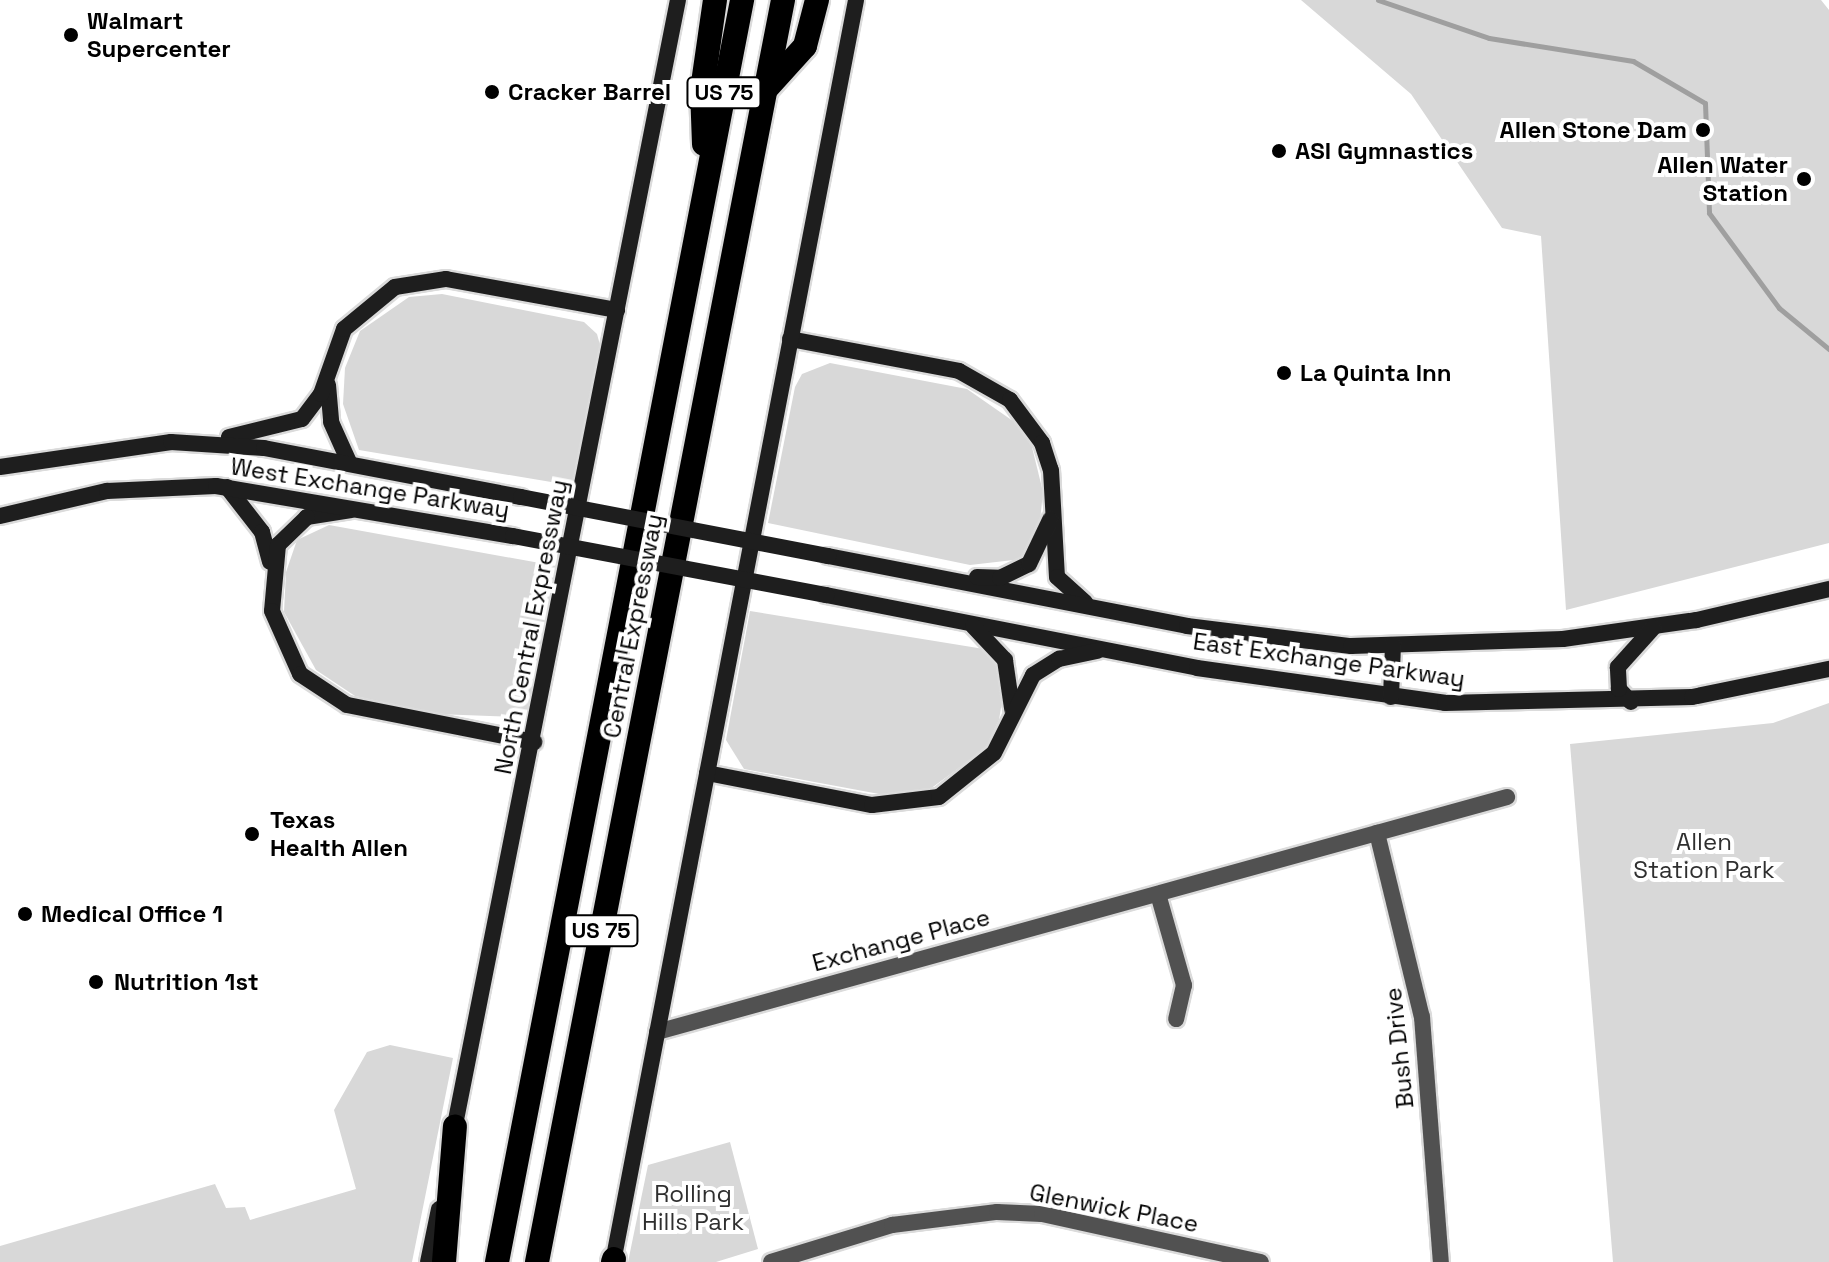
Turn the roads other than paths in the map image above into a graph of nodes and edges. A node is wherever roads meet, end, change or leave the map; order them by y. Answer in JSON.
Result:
{"nodes":[{"id":1,"x":678,"y":0,"type":"edge"},
{"id":2,"x":715,"y":0,"type":"edge"},
{"id":3,"x":742,"y":0,"type":"edge"},
{"id":4,"x":783,"y":0,"type":"edge"},
{"id":5,"x":817,"y":0,"type":"edge"},
{"id":6,"x":856,"y":0,"type":"edge"},
{"id":7,"x":766,"y":89,"type":"junction"},
{"id":8,"x":706,"y":185,"type":"junction"},
{"id":9,"x":617,"y":310,"type":"junction"},
{"id":10,"x":790,"y":339,"type":"junction"},
{"id":11,"x":328,"y":376,"type":"junction"},
{"id":12,"x":171,"y":442,"type":"junction"},
{"id":13,"x":349,"y":462,"type":"junction"},
{"id":14,"x":0,"y":467,"type":"edge"},
{"id":15,"x":227,"y":487,"type":"junction"},
{"id":16,"x":370,"y":509,"type":"junction"},
{"id":17,"x":1053,"y":511,"type":"junction"},
{"id":18,"x":0,"y":516,"type":"edge"},
{"id":19,"x":828,"y":556,"type":"joint"},
{"id":20,"x":271,"y":568,"type":"junction"},
{"id":21,"x":951,"y":578,"type":"junction"},
{"id":22,"x":1829,"y":589,"type":"edge"},
{"id":23,"x":826,"y":595,"type":"joint"},
{"id":24,"x":1117,"y":614,"type":"junction"},
{"id":25,"x":970,"y":624,"type":"junction"},
{"id":26,"x":1653,"y":628,"type":"junction"},
{"id":27,"x":1393,"y":645,"type":"junction"},
{"id":28,"x":1108,"y":649,"type":"junction"},
{"id":29,"x":1829,"y":669,"type":"edge"},
{"id":30,"x":1391,"y":697,"type":"junction"},
{"id":31,"x":1631,"y":702,"type":"junction"},
{"id":32,"x":1012,"y":713,"type":"junction"},
{"id":33,"x":534,"y":742,"type":"junction"},
{"id":34,"x":707,"y":773,"type":"junction"},
{"id":35,"x":1507,"y":797,"type":"dead end"},
{"id":36,"x":1377,"y":833,"type":"junction"},
{"id":37,"x":1158,"y":894,"type":"junction"},
{"id":38,"x":1176,"y":1019,"type":"dead end"},
{"id":39,"x":657,"y":1032,"type":"junction"},
{"id":40,"x":455,"y":1126,"type":"junction"},
{"id":41,"x":613,"y":1261,"type":"edge"},
{"id":42,"x":781,"y":1261,"type":"edge"},
{"id":43,"x":428,"y":1262,"type":"edge"},
{"id":44,"x":444,"y":1262,"type":"edge"},
{"id":45,"x":497,"y":1262,"type":"edge"},
{"id":46,"x":537,"y":1262,"type":"edge"},
{"id":47,"x":1261,"y":1262,"type":"edge"},
{"id":48,"x":1441,"y":1262,"type":"edge"}],
"edges":[{"from":1,"to":9,"type":"main road","name":"North Central Expressway"},
{"from":2,"to":8,"type":"highway"},
{"from":3,"to":8,"type":"highway","name":"Central Expressway","number":"US 75"},
{"from":4,"to":7,"type":"highway","name":"Central Expressway","number":"US 75"},
{"from":5,"to":7,"type":"highway"},
{"from":6,"to":10,"type":"main road"},
{"from":7,"to":46,"type":"highway","name":"Central Expressway","number":"US 75"},
{"from":8,"to":45,"type":"highway","name":"Central Expressway","number":"US 75"},
{"from":9,"to":11,"type":"main road"},
{"from":9,"to":33,"type":"main road","name":"North Central Expressway"},
{"from":10,"to":17,"type":"main road"},
{"from":10,"to":34,"type":"main road"},
{"from":11,"to":12,"type":"main road"},
{"from":11,"to":13,"type":"main road"},
{"from":12,"to":13,"type":"main road","name":"West Exchange Parkway"},
{"from":12,"to":14,"type":"main road","name":"West Exchange Parkway"},
{"from":13,"to":19,"type":"main road","name":"West Exchange Parkway","bridge":true},
{"from":15,"to":16,"type":"main road","name":"West Exchange Parkway"},
{"from":15,"to":18,"type":"main road","name":"West Exchange Parkway"},
{"from":15,"to":20,"type":"main road"},
{"from":16,"to":20,"type":"main road"},
{"from":16,"to":23,"type":"main road","name":"West Exchange Parkway","bridge":true},
{"from":17,"to":21,"type":"main road"},
{"from":17,"to":24,"type":"main road"},
{"from":19,"to":21,"type":"main road","name":"East Exchange Parkway"},
{"from":20,"to":33,"type":"main road"},
{"from":21,"to":24,"type":"main road","name":"East Exchange Parkway"},
{"from":22,"to":26,"type":"main road","name":"East Exchange Parkway"},
{"from":23,"to":25,"type":"main road","name":"East Exchange Parkway"},
{"from":24,"to":27,"type":"main road","name":"East Exchange Parkway"},
{"from":25,"to":28,"type":"main road","name":"East Exchange Parkway"},
{"from":25,"to":32,"type":"main road"},
{"from":26,"to":27,"type":"main road","name":"East Exchange Parkway"},
{"from":26,"to":31,"type":"main road"},
{"from":27,"to":30,"type":"main road"},
{"from":28,"to":30,"type":"main road","name":"East Exchange Parkway"},
{"from":28,"to":32,"type":"main road"},
{"from":29,"to":31,"type":"main road","name":"East Exchange Parkway"},
{"from":30,"to":31,"type":"main road","name":"East Exchange Parkway"},
{"from":32,"to":34,"type":"main road"},
{"from":33,"to":40,"type":"main road","name":"North Central Expressway"},
{"from":34,"to":39,"type":"main road"},
{"from":35,"to":36,"type":"street","name":"Exchange Place"},
{"from":36,"to":37,"type":"street","name":"Exchange Place"},
{"from":36,"to":48,"type":"street","name":"Bush Drive"},
{"from":37,"to":38,"type":"street"},
{"from":37,"to":39,"type":"street","name":"Exchange Place"},
{"from":39,"to":41,"type":"main road"},
{"from":40,"to":43,"type":"main road","name":"North Central Expressway"},
{"from":40,"to":44,"type":"highway"},
{"from":42,"to":47,"type":"street","name":"Glenwick Place"}]}
